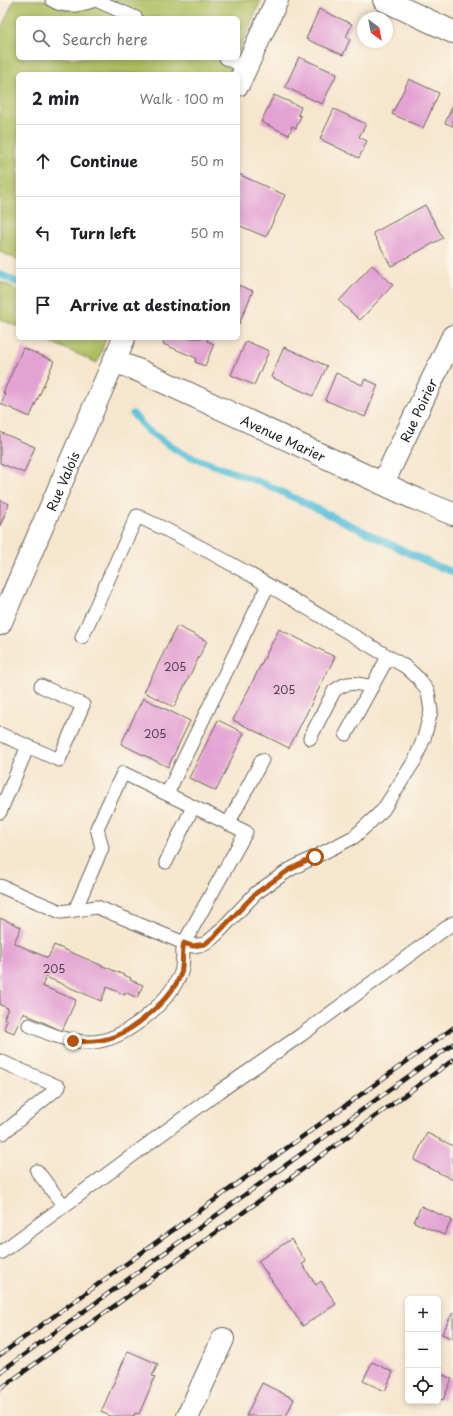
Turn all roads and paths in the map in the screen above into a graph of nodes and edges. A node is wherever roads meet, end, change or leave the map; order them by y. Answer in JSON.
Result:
{"nodes":[{"id":1,"x":52,"y":0,"type":"edge"},
{"id":2,"x":95,"y":0,"type":"edge"},
{"id":3,"x":276,"y":0,"type":"edge"},
{"id":4,"x":384,"y":0,"type":"edge"},
{"id":5,"x":131,"y":16,"type":"edge"},
{"id":6,"x":453,"y":32,"type":"edge"},
{"id":7,"x":228,"y":60,"type":"edge"},
{"id":8,"x":238,"y":72,"type":"edge"},
{"id":9,"x":242,"y":76,"type":"edge"},
{"id":10,"x":453,"y":336,"type":"edge"},
{"id":11,"x":123,"y":340,"type":"edge"},
{"id":12,"x":114,"y":361,"type":"junction"},
{"id":13,"x":383,"y":483,"type":"junction"},
{"id":14,"x":453,"y":514,"type":"edge"},
{"id":15,"x":268,"y":585,"type":"junction"},
{"id":16,"x":0,"y":624,"type":"edge"},
{"id":17,"x":82,"y":637,"type":"dead end"},
{"id":18,"x":388,"y":656,"type":"junction"},
{"id":19,"x":41,"y":686,"type":"dead end"},
{"id":20,"x":372,"y":687,"type":"junction"},
{"id":21,"x":0,"y":734,"type":"edge"},
{"id":22,"x":346,"y":734,"type":"dead end"},
{"id":23,"x":310,"y":738,"type":"dead end"},
{"id":24,"x":28,"y":746,"type":"junction"},
{"id":25,"x":262,"y":760,"type":"dead end"},
{"id":26,"x":167,"y":794,"type":"junction"},
{"id":27,"x":193,"y":807,"type":"junction"},
{"id":28,"x":0,"y":812,"type":"edge"},
{"id":29,"x":228,"y":824,"type":"junction"},
{"id":30,"x":166,"y":862,"type":"dead end"},
{"id":31,"x":1,"y":889,"type":"edge"},
{"id":32,"x":75,"y":910,"type":"junction"},
{"id":33,"x":453,"y":923,"type":"edge"},
{"id":34,"x":184,"y":943,"type":"junction"},
{"id":35,"x":29,"y":1025,"type":"dead end"},
{"id":36,"x":0,"y":1061,"type":"edge"},
{"id":37,"x":0,"y":1132,"type":"edge"},
{"id":38,"x":37,"y":1171,"type":"dead end"},
{"id":39,"x":64,"y":1206,"type":"junction"},
{"id":40,"x":0,"y":1253,"type":"edge"},
{"id":41,"x":223,"y":1339,"type":"dead end"},
{"id":42,"x":188,"y":1416,"type":"edge"}],
"edges":[{"from":1,"to":2,"type":"lane"},
{"from":2,"to":5,"type":"lane"},
{"from":3,"to":9,"type":"street"},
{"from":4,"to":6,"type":"street"},
{"from":7,"to":8,"type":"lane"},
{"from":10,"to":13,"type":"street","name":"Rue Poirier"},
{"from":11,"to":12,"type":"street","name":"Rue Valois"},
{"from":12,"to":13,"type":"street","name":"Avenue Marier"},
{"from":12,"to":16,"type":"street","name":"Rue Valois"},
{"from":13,"to":14,"type":"street","name":"Avenue Marier"},
{"from":15,"to":17,"type":"lane"},
{"from":15,"to":18,"type":"lane"},
{"from":15,"to":26,"type":"lane"},
{"from":18,"to":20,"type":"lane"},
{"from":18,"to":34,"type":"lane"},
{"from":19,"to":24,"type":"lane"},
{"from":20,"to":22,"type":"lane"},
{"from":20,"to":23,"type":"lane"},
{"from":21,"to":24,"type":"lane"},
{"from":24,"to":28,"type":"lane"},
{"from":25,"to":29,"type":"lane"},
{"from":26,"to":27,"type":"lane"},
{"from":26,"to":32,"type":"lane"},
{"from":27,"to":29,"type":"lane"},
{"from":27,"to":30,"type":"lane"},
{"from":29,"to":34,"type":"lane"},
{"from":31,"to":32,"type":"lane"},
{"from":32,"to":34,"type":"lane"},
{"from":33,"to":39,"type":"lane"},
{"from":34,"to":35,"type":"lane"},
{"from":36,"to":37,"type":"lane"},
{"from":38,"to":39,"type":"lane"},
{"from":39,"to":40,"type":"lane"},
{"from":41,"to":42,"type":"street"}]}
